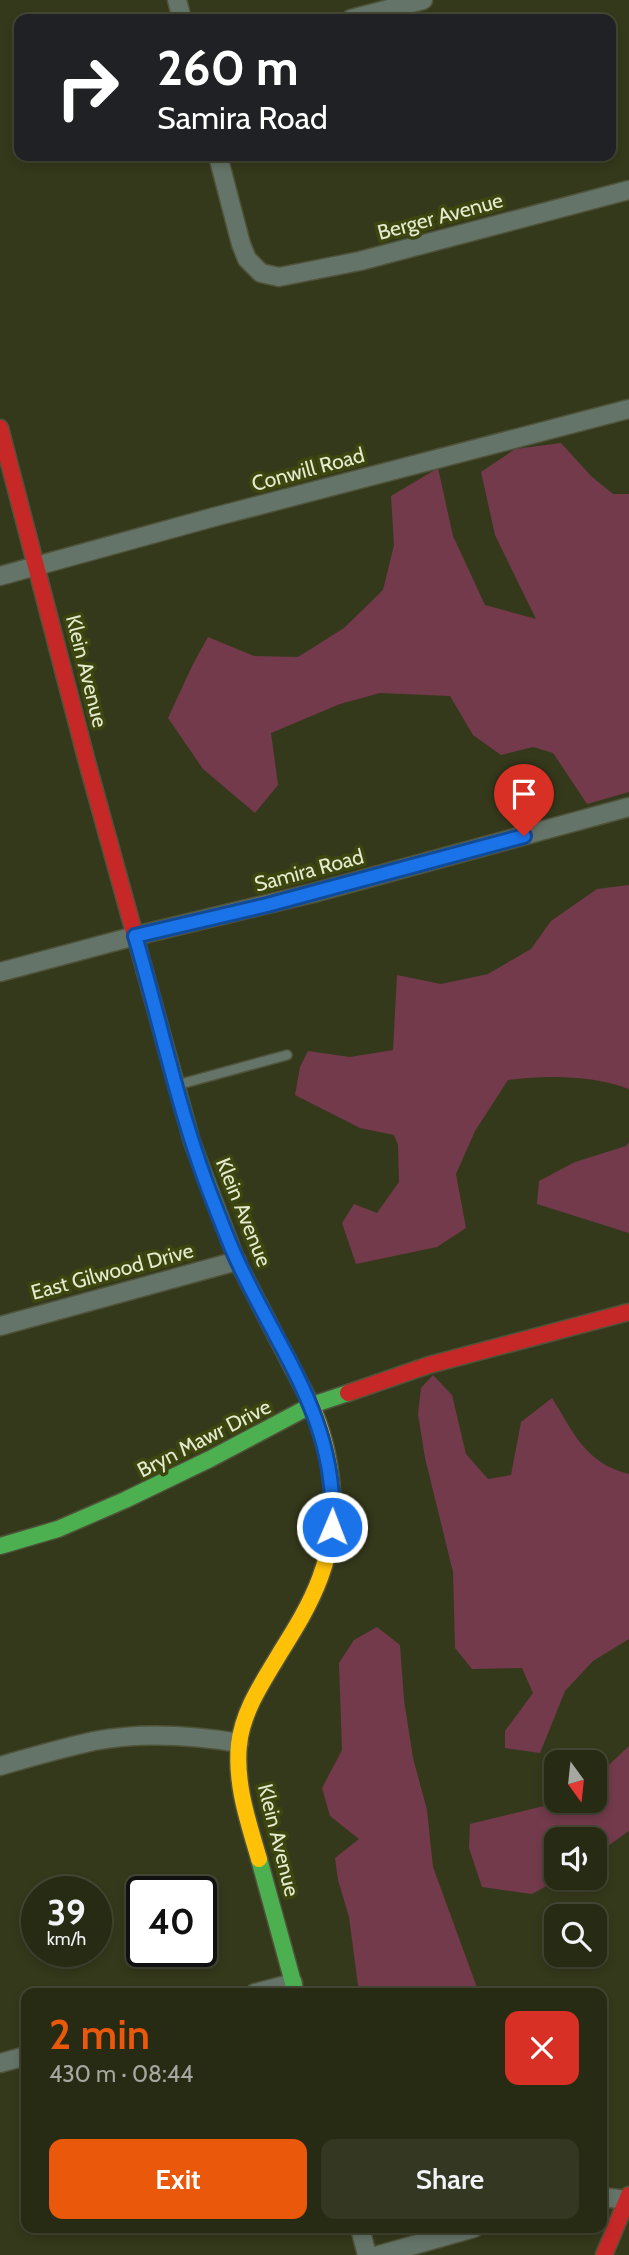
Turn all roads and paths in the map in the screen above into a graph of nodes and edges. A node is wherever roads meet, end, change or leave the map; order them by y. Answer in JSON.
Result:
{"nodes":[{"id":1,"x":422,"y":0,"type":"edge"},
{"id":2,"x":370,"y":14,"type":"edge"},
{"id":3,"x":219,"y":161,"type":"edge"},
{"id":4,"x":629,"y":190,"type":"edge"},
{"id":5,"x":629,"y":409,"type":"edge"},
{"id":6,"x":0,"y":428,"type":"edge"},
{"id":7,"x":37,"y":566,"type":"junction"},
{"id":8,"x":0,"y":576,"type":"edge"},
{"id":9,"x":629,"y":807,"type":"edge"},
{"id":10,"x":135,"y":936,"type":"junction"},
{"id":11,"x":0,"y":972,"type":"edge"},
{"id":12,"x":287,"y":1055,"type":"dead end"},
{"id":13,"x":176,"y":1085,"type":"junction"},
{"id":14,"x":237,"y":1261,"type":"junction"},
{"id":15,"x":629,"y":1312,"type":"edge"},
{"id":16,"x":0,"y":1326,"type":"edge"},
{"id":17,"x":312,"y":1405,"type":"junction"},
{"id":18,"x":0,"y":1546,"type":"edge"},
{"id":19,"x":239,"y":1743,"type":"junction"},
{"id":20,"x":0,"y":1766,"type":"edge"},
{"id":21,"x":294,"y":1988,"type":"edge"},
{"id":22,"x":21,"y":2057,"type":"edge"},
{"id":23,"x":0,"y":2063,"type":"edge"},
{"id":24,"x":607,"y":2197,"type":"edge"},
{"id":25,"x":628,"y":2197,"type":"edge"},
{"id":26,"x":361,"y":2233,"type":"edge"},
{"id":27,"x":456,"y":2233,"type":"edge"},
{"id":28,"x":367,"y":2255,"type":"edge"},
{"id":29,"x":379,"y":2255,"type":"edge"},
{"id":30,"x":604,"y":2255,"type":"edge"}],
"edges":[{"from":1,"to":2,"type":"street"},
{"from":3,"to":4,"type":"street","name":"Berger Avenue"},
{"from":5,"to":7,"type":"street","name":"Conwill Road"},
{"from":6,"to":7,"type":"street","name":"Klein Avenue"},
{"from":7,"to":8,"type":"street","name":"Conwill Road"},
{"from":7,"to":10,"type":"street","name":"Klein Avenue"},
{"from":9,"to":10,"type":"street","name":"Samira Road"},
{"from":10,"to":11,"type":"street","name":"Samira Road"},
{"from":10,"to":13,"type":"street","name":"Klein Avenue"},
{"from":12,"to":13,"type":"lane"},
{"from":13,"to":14,"type":"street","name":"Klein Avenue"},
{"from":14,"to":16,"type":"street","name":"East Gilwood Drive"},
{"from":14,"to":17,"type":"street","name":"Klein Avenue"},
{"from":15,"to":17,"type":"street","name":"Bryn Mawr Drive"},
{"from":17,"to":18,"type":"street","name":"Bryn Mawr Drive"},
{"from":17,"to":19,"type":"street","name":"Klein Avenue"},
{"from":19,"to":20,"type":"street"},
{"from":19,"to":21,"type":"street","name":"Klein Avenue"},
{"from":22,"to":23,"type":"street"},
{"from":24,"to":25,"type":"street"},
{"from":25,"to":30,"type":"street"},
{"from":26,"to":28,"type":"street"},
{"from":27,"to":29,"type":"street"}]}
